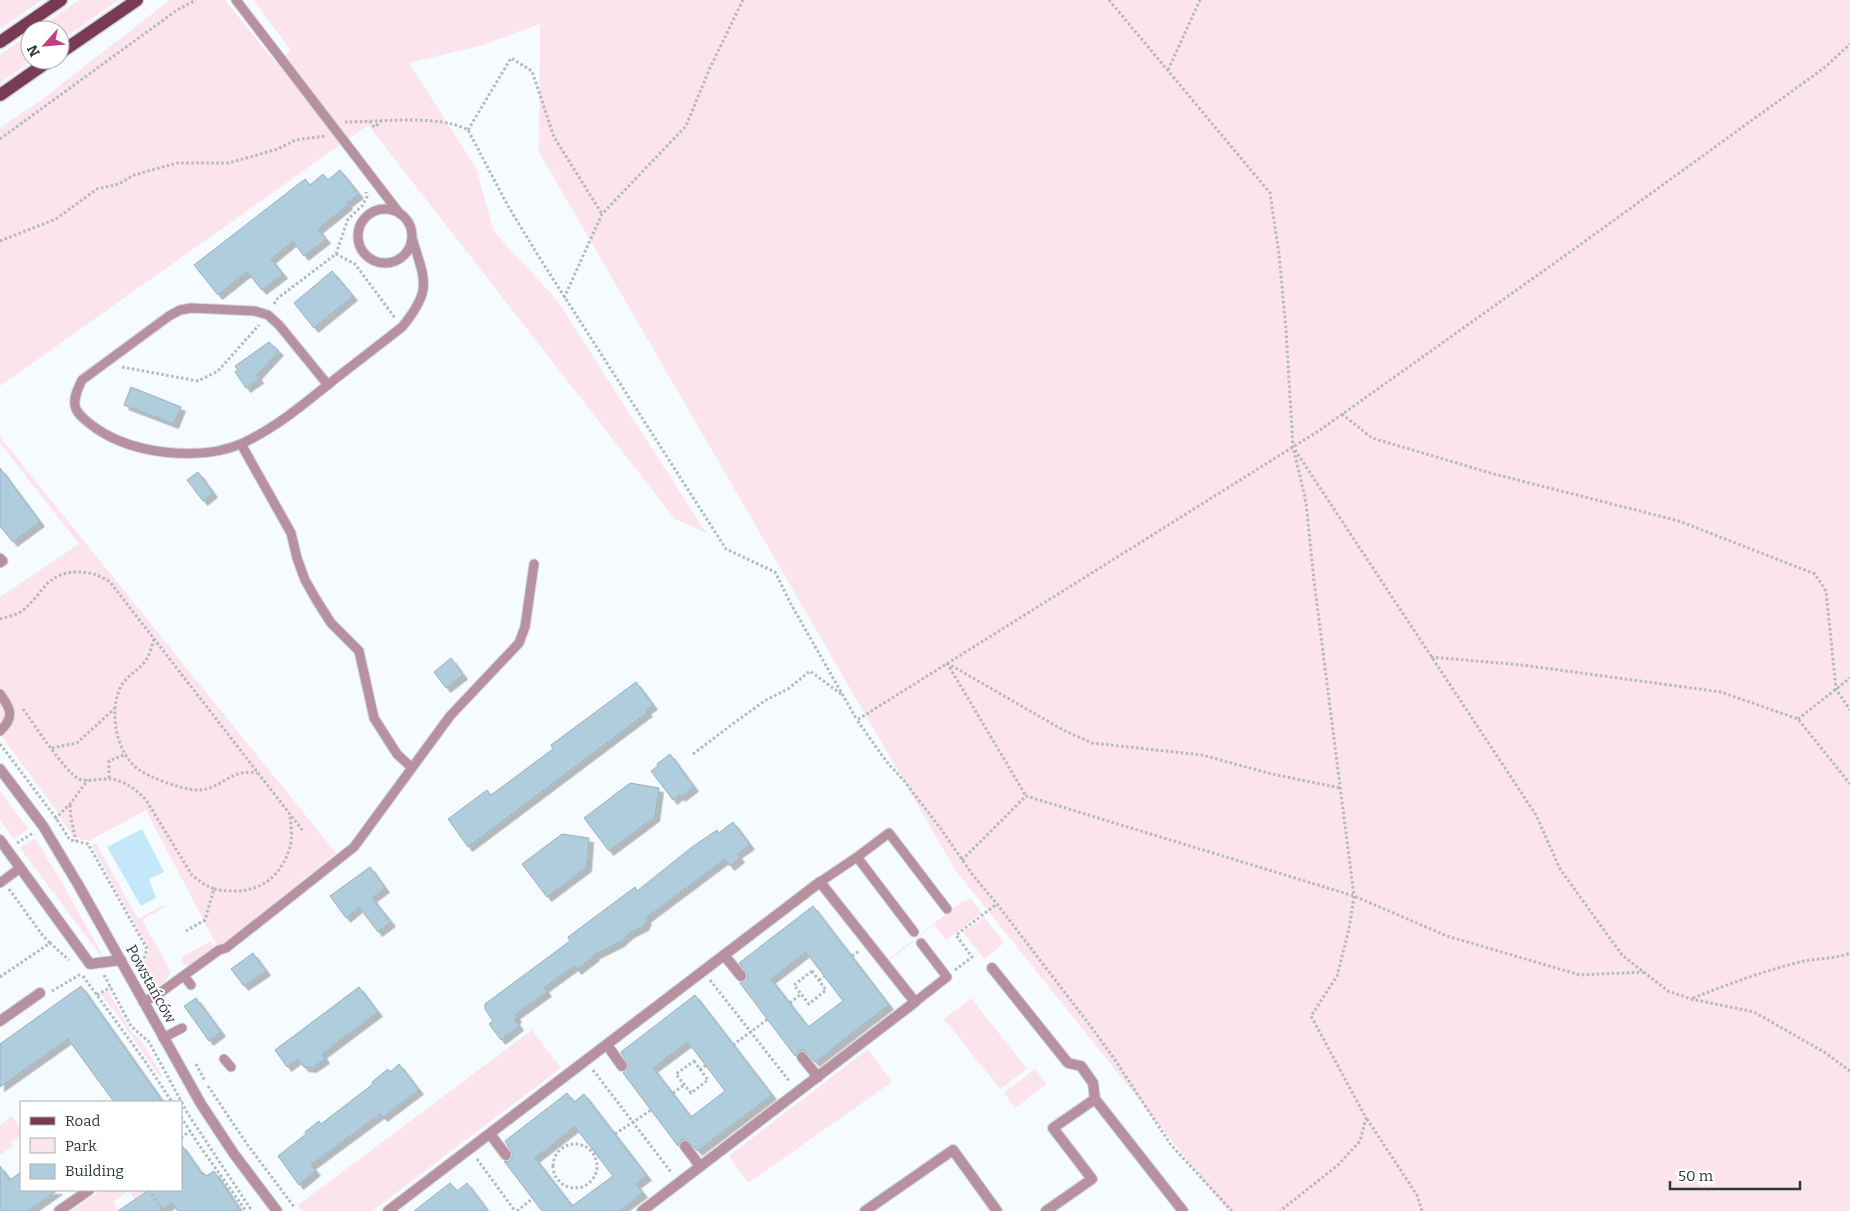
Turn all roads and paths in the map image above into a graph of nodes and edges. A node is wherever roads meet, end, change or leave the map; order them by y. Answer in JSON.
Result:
{"nodes":[{"id":1,"x":61,"y":0,"type":"edge"},
{"id":2,"x":137,"y":0,"type":"edge"},
{"id":3,"x":196,"y":0,"type":"edge"},
{"id":4,"x":236,"y":0,"type":"edge"},
{"id":5,"x":743,"y":0,"type":"edge"},
{"id":6,"x":1109,"y":0,"type":"edge"},
{"id":7,"x":1200,"y":0,"type":"edge"},
{"id":8,"x":0,"y":42,"type":"edge"},
{"id":9,"x":1850,"y":44,"type":"edge"},
{"id":10,"x":70,"y":46,"type":"edge"},
{"id":11,"x":36,"y":70,"type":"edge"},
{"id":12,"x":1168,"y":70,"type":"junction"},
{"id":13,"x":0,"y":95,"type":"edge"},
{"id":14,"x":330,"y":122,"type":"junction"},
{"id":15,"x":468,"y":130,"type":"junction"},
{"id":16,"x":339,"y":134,"type":"junction"},
{"id":17,"x":0,"y":140,"type":"edge"},
{"id":18,"x":365,"y":190,"type":"dead end"},
{"id":19,"x":400,"y":214,"type":"junction"},
{"id":20,"x":602,"y":214,"type":"junction"},
{"id":21,"x":412,"y":238,"type":"junction"},
{"id":22,"x":0,"y":241,"type":"edge"},
{"id":23,"x":336,"y":254,"type":"dead end"},
{"id":24,"x":564,"y":298,"type":"junction"},
{"id":25,"x":328,"y":385,"type":"junction"},
{"id":26,"x":1342,"y":414,"type":"junction"},
{"id":27,"x":241,"y":444,"type":"junction"},
{"id":28,"x":1293,"y":447,"type":"junction"},
{"id":29,"x":0,"y":558,"type":"edge"},
{"id":30,"x":0,"y":563,"type":"edge"},
{"id":31,"x":534,"y":564,"type":"dead end"},
{"id":32,"x":0,"y":619,"type":"edge"},
{"id":33,"x":154,"y":638,"type":"junction"},
{"id":34,"x":1431,"y":657,"type":"junction"},
{"id":35,"x":947,"y":663,"type":"junction"},
{"id":36,"x":1850,"y":678,"type":"edge"},
{"id":37,"x":1836,"y":689,"type":"junction"},
{"id":38,"x":0,"y":694,"type":"edge"},
{"id":39,"x":843,"y":696,"type":"junction"},
{"id":40,"x":17,"y":701,"type":"dead end"},
{"id":41,"x":114,"y":708,"type":"junction"},
{"id":42,"x":1850,"y":710,"type":"edge"},
{"id":43,"x":1798,"y":719,"type":"junction"},
{"id":44,"x":857,"y":720,"type":"junction"},
{"id":45,"x":0,"y":731,"type":"edge"},
{"id":46,"x":0,"y":743,"type":"edge"},
{"id":47,"x":51,"y":748,"type":"junction"},
{"id":48,"x":126,"y":754,"type":"junction"},
{"id":49,"x":693,"y":754,"type":"dead end"},
{"id":50,"x":412,"y":768,"type":"junction"},
{"id":51,"x":0,"y":769,"type":"edge"},
{"id":52,"x":258,"y":773,"type":"junction"},
{"id":53,"x":109,"y":778,"type":"junction"},
{"id":54,"x":88,"y":780,"type":"junction"},
{"id":55,"x":1850,"y":784,"type":"edge"},
{"id":56,"x":1340,"y":788,"type":"junction"},
{"id":57,"x":1026,"y":796,"type":"junction"},
{"id":58,"x":70,"y":804,"type":"junction"},
{"id":59,"x":290,"y":814,"type":"junction"},
{"id":60,"x":56,"y":818,"type":"junction"},
{"id":61,"x":43,"y":826,"type":"junction"},
{"id":62,"x":303,"y":831,"type":"dead end"},
{"id":63,"x":0,"y":840,"type":"edge"},
{"id":64,"x":76,"y":841,"type":"junction"},
{"id":65,"x":7,"y":850,"type":"junction"},
{"id":66,"x":857,"y":857,"type":"junction"},
{"id":67,"x":962,"y":860,"type":"junction"},
{"id":68,"x":20,"y":868,"type":"junction"},
{"id":69,"x":2,"y":882,"type":"edge"},
{"id":70,"x":820,"y":882,"type":"junction"},
{"id":71,"x":214,"y":889,"type":"junction"},
{"id":72,"x":1354,"y":896,"type":"junction"},
{"id":73,"x":997,"y":904,"type":"junction"},
{"id":74,"x":947,"y":909,"type":"dead end"},
{"id":75,"x":186,"y":931,"type":"dead end"},
{"id":76,"x":914,"y":932,"type":"dead end"},
{"id":77,"x":50,"y":942,"type":"junction"},
{"id":78,"x":921,"y":943,"type":"dead end"},
{"id":79,"x":1850,"y":953,"type":"edge"},
{"id":80,"x":724,"y":955,"type":"junction"},
{"id":81,"x":121,"y":960,"type":"junction"},
{"id":82,"x":71,"y":962,"type":"dead end"},
{"id":83,"x":94,"y":963,"type":"junction"},
{"id":84,"x":992,"y":968,"type":"dead end"},
{"id":85,"x":78,"y":969,"type":"dead end"},
{"id":86,"x":703,"y":971,"type":"junction"},
{"id":87,"x":1644,"y":972,"type":"junction"},
{"id":88,"x":82,"y":974,"type":"junction"},
{"id":89,"x":184,"y":976,"type":"junction"},
{"id":90,"x":741,"y":976,"type":"dead end"},
{"id":91,"x":0,"y":977,"type":"edge"},
{"id":92,"x":824,"y":977,"type":"dead end"},
{"id":93,"x":947,"y":977,"type":"junction"},
{"id":94,"x":819,"y":980,"type":"junction"},
{"id":95,"x":191,"y":985,"type":"dead end"},
{"id":96,"x":111,"y":987,"type":"junction"},
{"id":97,"x":45,"y":993,"type":"joint"},
{"id":98,"x":97,"y":994,"type":"junction"},
{"id":99,"x":801,"y":994,"type":"junction"},
{"id":100,"x":157,"y":995,"type":"junction"},
{"id":101,"x":1691,"y":999,"type":"junction"},
{"id":102,"x":143,"y":1002,"type":"junction"},
{"id":103,"x":915,"y":1002,"type":"junction"},
{"id":104,"x":790,"y":1003,"type":"dead end"},
{"id":105,"x":768,"y":1019,"type":"dead end"},
{"id":106,"x":0,"y":1021,"type":"edge"},
{"id":107,"x":182,"y":1028,"type":"dead end"},
{"id":108,"x":750,"y":1032,"type":"junction"},
{"id":109,"x":164,"y":1038,"type":"junction"},
{"id":110,"x":607,"y":1045,"type":"junction"},
{"id":111,"x":733,"y":1045,"type":"dead end"},
{"id":112,"x":802,"y":1057,"type":"dead end"},
{"id":113,"x":224,"y":1059,"type":"dead end"},
{"id":114,"x":194,"y":1060,"type":"dead end"},
{"id":115,"x":586,"y":1060,"type":"junction"},
{"id":116,"x":706,"y":1065,"type":"dead end"},
{"id":117,"x":622,"y":1066,"type":"dead end"},
{"id":118,"x":230,"y":1068,"type":"dead end"},
{"id":119,"x":700,"y":1070,"type":"junction"},
{"id":120,"x":1850,"y":1071,"type":"edge"},
{"id":121,"x":818,"y":1077,"type":"junction"},
{"id":122,"x":684,"y":1085,"type":"junction"},
{"id":123,"x":798,"y":1092,"type":"junction"},
{"id":124,"x":673,"y":1093,"type":"dead end"},
{"id":125,"x":1094,"y":1099,"type":"junction"},
{"id":126,"x":171,"y":1101,"type":"edge"},
{"id":127,"x":181,"y":1101,"type":"edge"},
{"id":128,"x":182,"y":1103,"type":"edge"},
{"id":129,"x":651,"y":1110,"type":"dead end"},
{"id":130,"x":1366,"y":1118,"type":"junction"},
{"id":131,"x":182,"y":1119,"type":"edge"},
{"id":132,"x":633,"y":1122,"type":"junction"},
{"id":133,"x":190,"y":1131,"type":"junction"},
{"id":134,"x":490,"y":1134,"type":"junction"},
{"id":135,"x":615,"y":1134,"type":"dead end"},
{"id":136,"x":182,"y":1137,"type":"edge"},
{"id":137,"x":685,"y":1146,"type":"dead end"},
{"id":138,"x":469,"y":1150,"type":"junction"},
{"id":139,"x":506,"y":1155,"type":"dead end"},
{"id":140,"x":700,"y":1166,"type":"junction"},
{"id":141,"x":556,"y":1181,"type":"joint"},
{"id":142,"x":679,"y":1182,"type":"junction"},
{"id":143,"x":88,"y":1191,"type":"edge"},
{"id":144,"x":150,"y":1191,"type":"edge"},
{"id":145,"x":532,"y":1199,"type":"dead end"},
{"id":146,"x":295,"y":1208,"type":"dead end"},
{"id":147,"x":59,"y":1211,"type":"edge"},
{"id":148,"x":163,"y":1211,"type":"edge"},
{"id":149,"x":246,"y":1211,"type":"edge"},
{"id":150,"x":252,"y":1211,"type":"edge"},
{"id":151,"x":277,"y":1211,"type":"edge"},
{"id":152,"x":388,"y":1211,"type":"edge"},
{"id":153,"x":516,"y":1211,"type":"edge"},
{"id":154,"x":642,"y":1211,"type":"edge"},
{"id":155,"x":864,"y":1211,"type":"edge"},
{"id":156,"x":997,"y":1211,"type":"edge"},
{"id":157,"x":1046,"y":1211,"type":"edge"},
{"id":158,"x":1183,"y":1211,"type":"edge"},
{"id":159,"x":1232,"y":1211,"type":"edge"},
{"id":160,"x":1280,"y":1211,"type":"edge"},
{"id":161,"x":1422,"y":1211,"type":"edge"}],
"edges":[{"from":1,"to":8,"type":"main road"},
{"from":2,"to":10,"type":"main road"},
{"from":3,"to":17,"type":"path"},
{"from":4,"to":14,"type":"lane"},
{"from":5,"to":20,"type":"path"},
{"from":6,"to":12,"type":"path"},
{"from":7,"to":12,"type":"path"},
{"from":9,"to":26,"type":"path"},
{"from":11,"to":13,"type":"main road"},
{"from":12,"to":28,"type":"path"},
{"from":14,"to":15,"type":"path"},
{"from":14,"to":16,"type":"lane"},
{"from":15,"to":20,"type":"path"},
{"from":15,"to":24,"type":"path"},
{"from":16,"to":19,"type":"lane"},
{"from":16,"to":22,"type":"path"},
{"from":18,"to":23,"type":"path"},
{"from":19,"to":21,"type":"lane"},
{"from":19,"to":21,"type":"lane"},
{"from":20,"to":24,"type":"path"},
{"from":21,"to":25,"type":"lane"},
{"from":24,"to":39,"type":"path"},
{"from":25,"to":27,"type":"lane"},
{"from":25,"to":27,"type":"lane"},
{"from":26,"to":28,"type":"path"},
{"from":26,"to":37,"type":"path"},
{"from":27,"to":50,"type":"lane"},
{"from":28,"to":34,"type":"path"},
{"from":28,"to":35,"type":"path"},
{"from":28,"to":56,"type":"path"},
{"from":29,"to":30,"type":"lane"},
{"from":31,"to":50,"type":"lane"},
{"from":32,"to":33,"type":"path"},
{"from":33,"to":41,"type":"path"},
{"from":33,"to":52,"type":"path"},
{"from":34,"to":43,"type":"path"},
{"from":34,"to":87,"type":"path"},
{"from":35,"to":44,"type":"path"},
{"from":35,"to":56,"type":"path"},
{"from":35,"to":57,"type":"path"},
{"from":36,"to":37,"type":"path"},
{"from":37,"to":42,"type":"path"},
{"from":37,"to":43,"type":"path"},
{"from":38,"to":45,"type":"lane"},
{"from":39,"to":44,"type":"path"},
{"from":39,"to":49,"type":"path"},
{"from":40,"to":47,"type":"path"},
{"from":41,"to":47,"type":"path"},
{"from":41,"to":48,"type":"path"},
{"from":43,"to":55,"type":"path"},
{"from":44,"to":67,"type":"path"},
{"from":46,"to":60,"type":"path"},
{"from":47,"to":54,"type":"path"},
{"from":48,"to":52,"type":"path"},
{"from":48,"to":53,"type":"path"},
{"from":50,"to":89,"type":"lane"},
{"from":51,"to":61,"type":"street","name":"Powstańców"},
{"from":52,"to":59,"type":"path"},
{"from":53,"to":54,"type":"path"},
{"from":53,"to":71,"type":"path"},
{"from":54,"to":58,"type":"path"},
{"from":56,"to":72,"type":"path"},
{"from":57,"to":67,"type":"path"},
{"from":57,"to":72,"type":"path"},
{"from":58,"to":60,"type":"path"},
{"from":58,"to":64,"type":"path"},
{"from":59,"to":62,"type":"path"},
{"from":59,"to":71,"type":"path"},
{"from":60,"to":61,"type":"path"},
{"from":60,"to":64,"type":"path"},
{"from":61,"to":65,"type":"path"},
{"from":61,"to":81,"type":"street","name":"Powstańców"},
{"from":63,"to":65,"type":"street"},
{"from":64,"to":100,"type":"path"},
{"from":65,"to":68,"type":"street"},
{"from":66,"to":70,"type":"lane"},
{"from":66,"to":74,"type":"lane"},
{"from":66,"to":76,"type":"lane"},
{"from":67,"to":73,"type":"path"},
{"from":68,"to":69,"type":"lane"},
{"from":68,"to":83,"type":"street"},
{"from":69,"to":77,"type":"path"},
{"from":70,"to":80,"type":"street"},
{"from":70,"to":103,"type":"street"},
{"from":71,"to":75,"type":"path"},
{"from":72,"to":87,"type":"path"},
{"from":72,"to":130,"type":"path"},
{"from":73,"to":93,"type":"path"},
{"from":73,"to":159,"type":"path"},
{"from":77,"to":82,"type":"path"},
{"from":77,"to":91,"type":"path"},
{"from":78,"to":93,"type":"lane"},
{"from":79,"to":101,"type":"path"},
{"from":80,"to":86,"type":"street"},
{"from":80,"to":90,"type":"street"},
{"from":81,"to":83,"type":"street"},
{"from":81,"to":102,"type":"street","name":"Powstańców"},
{"from":83,"to":96,"type":"path"},
{"from":84,"to":125,"type":"street"},
{"from":85,"to":88,"type":"path"},
{"from":86,"to":108,"type":"path"},
{"from":86,"to":110,"type":"street"},
{"from":87,"to":101,"type":"path"},
{"from":88,"to":97,"type":"path"},
{"from":88,"to":98,"type":"path"},
{"from":89,"to":95,"type":"lane"},
{"from":89,"to":100,"type":"lane"},
{"from":92,"to":94,"type":"path"},
{"from":93,"to":103,"type":"lane"},
{"from":94,"to":99,"type":"path"},
{"from":94,"to":99,"type":"path"},
{"from":96,"to":98,"type":"path"},
{"from":96,"to":127,"type":"path"},
{"from":97,"to":106,"type":"street"},
{"from":98,"to":126,"type":"path"},
{"from":99,"to":104,"type":"path"},
{"from":100,"to":102,"type":"lane"},
{"from":101,"to":120,"type":"path"},
{"from":102,"to":109,"type":"street","name":"Powstańców"},
{"from":103,"to":121,"type":"street"},
{"from":105,"to":108,"type":"path"},
{"from":107,"to":109,"type":"lane"},
{"from":108,"to":111,"type":"path"},
{"from":108,"to":123,"type":"path"},
{"from":109,"to":151,"type":"street","name":"Powstańców"},
{"from":110,"to":115,"type":"street"},
{"from":110,"to":117,"type":"street"},
{"from":112,"to":121,"type":"street"},
{"from":113,"to":118,"type":"lane"},
{"from":114,"to":146,"type":"path"},
{"from":115,"to":132,"type":"path"},
{"from":115,"to":134,"type":"street"},
{"from":116,"to":119,"type":"path"},
{"from":119,"to":122,"type":"path"},
{"from":119,"to":122,"type":"path"},
{"from":121,"to":123,"type":"street"},
{"from":122,"to":124,"type":"path"},
{"from":123,"to":140,"type":"street"},
{"from":125,"to":157,"type":"street"},
{"from":125,"to":158,"type":"street"},
{"from":128,"to":150,"type":"path"},
{"from":129,"to":132,"type":"path"},
{"from":130,"to":160,"type":"path"},
{"from":130,"to":161,"type":"path"},
{"from":131,"to":133,"type":"path"},
{"from":132,"to":135,"type":"path"},
{"from":132,"to":142,"type":"path"},
{"from":133,"to":136,"type":"path"},
{"from":133,"to":149,"type":"path"},
{"from":134,"to":138,"type":"street"},
{"from":134,"to":139,"type":"street"},
{"from":137,"to":140,"type":"street"},
{"from":138,"to":152,"type":"street"},
{"from":138,"to":153,"type":"path"},
{"from":140,"to":142,"type":"street"},
{"from":141,"to":141,"type":"path"},
{"from":142,"to":154,"type":"street"},
{"from":143,"to":147,"type":"street"},
{"from":144,"to":148,"type":"path"},
{"from":145,"to":153,"type":"path"},
{"from":155,"to":156,"type":"street"}]}
